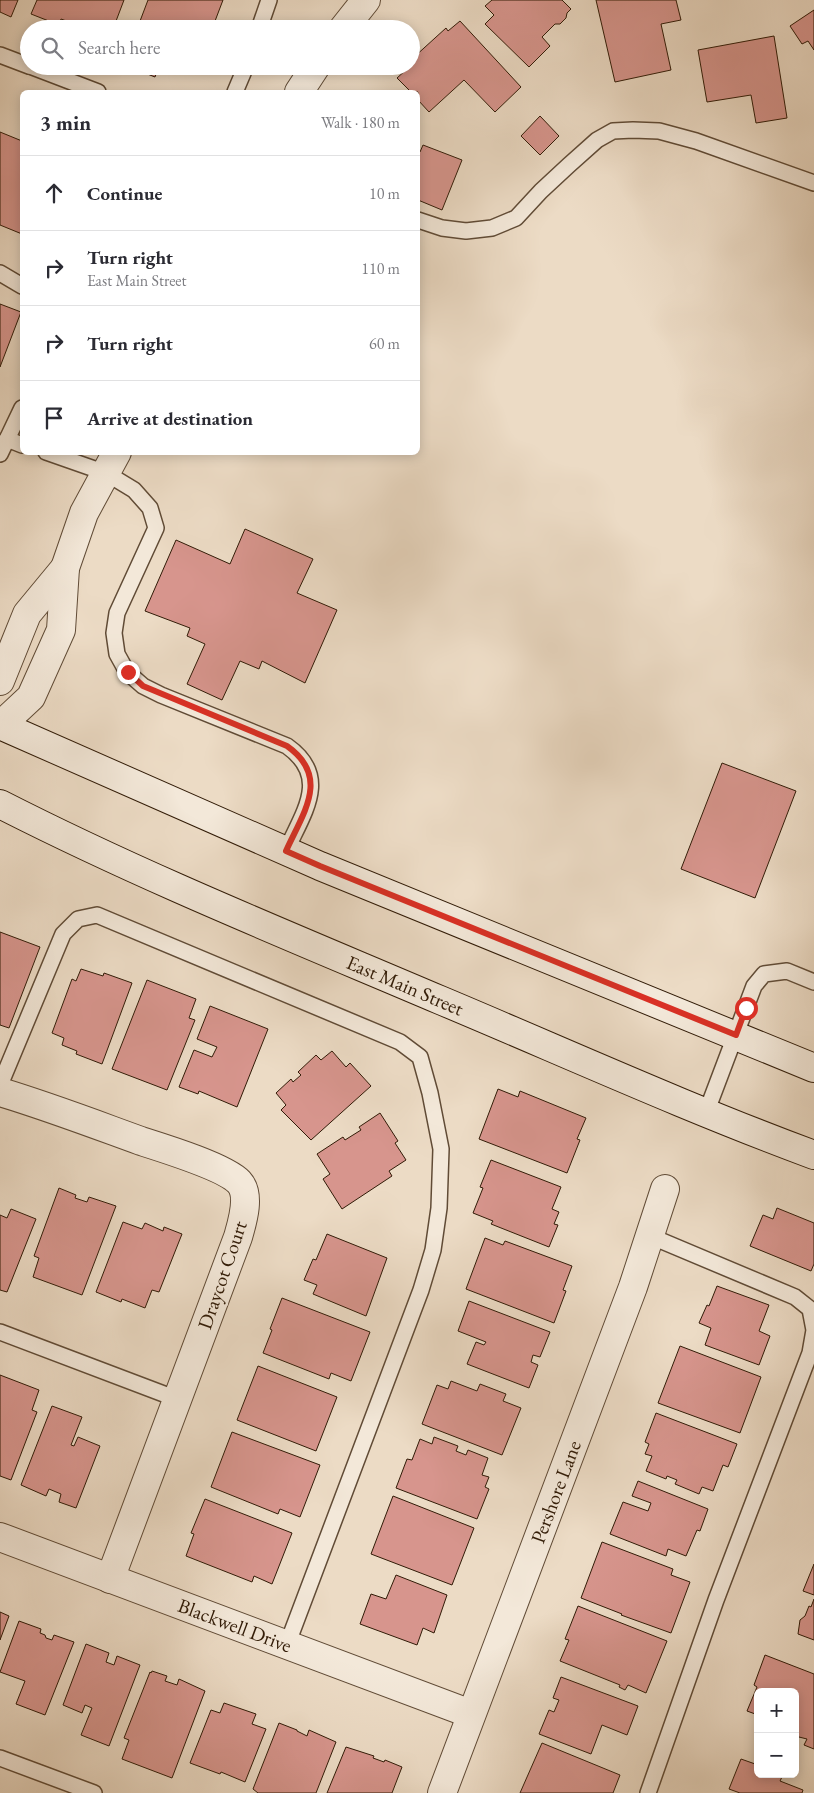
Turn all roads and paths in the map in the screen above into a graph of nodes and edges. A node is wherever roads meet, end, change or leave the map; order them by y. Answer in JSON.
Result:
{"nodes":[{"id":1,"x":269,"y":0,"type":"edge"},
{"id":2,"x":366,"y":0,"type":"edge"},
{"id":3,"x":262,"y":20,"type":"edge"},
{"id":4,"x":350,"y":20,"type":"edge"},
{"id":5,"x":0,"y":55,"type":"edge"},
{"id":6,"x":20,"y":62,"type":"edge"},
{"id":7,"x":54,"y":75,"type":"edge"},
{"id":8,"x":242,"y":75,"type":"edge"},
{"id":9,"x":310,"y":75,"type":"edge"},
{"id":10,"x":93,"y":90,"type":"edge"},
{"id":11,"x":236,"y":90,"type":"edge"},
{"id":12,"x":300,"y":90,"type":"edge"},
{"id":13,"x":814,"y":183,"type":"edge"},
{"id":14,"x":420,"y":221,"type":"edge"},
{"id":15,"x":0,"y":273,"type":"edge"},
{"id":16,"x":20,"y":285,"type":"edge"},
{"id":17,"x":20,"y":412,"type":"edge"},
{"id":18,"x":7,"y":439,"type":"junction"},
{"id":19,"x":20,"y":443,"type":"edge"},
{"id":20,"x":0,"y":454,"type":"edge"},
{"id":21,"x":64,"y":455,"type":"edge"},
{"id":22,"x":112,"y":463,"type":"edge"},
{"id":23,"x":65,"y":568,"type":"junction"},
{"id":24,"x":0,"y":681,"type":"edge"},
{"id":25,"x":0,"y":718,"type":"edge"},
{"id":26,"x":0,"y":725,"type":"edge"},
{"id":27,"x":0,"y":804,"type":"edge"},
{"id":28,"x":286,"y":851,"type":"junction"},
{"id":29,"x":814,"y":982,"type":"edge"},
{"id":30,"x":736,"y":1035,"type":"junction"},
{"id":31,"x":814,"y":1068,"type":"edge"},
{"id":32,"x":0,"y":1085,"type":"edge"},
{"id":33,"x":0,"y":1092,"type":"edge"},
{"id":34,"x":706,"y":1113,"type":"junction"},
{"id":35,"x":814,"y":1155,"type":"edge"},
{"id":36,"x":665,"y":1189,"type":"dead end"},
{"id":37,"x":650,"y":1236,"type":"junction"},
{"id":38,"x":0,"y":1332,"type":"edge"},
{"id":39,"x":177,"y":1399,"type":"junction"},
{"id":40,"x":0,"y":1537,"type":"edge"},
{"id":41,"x":110,"y":1578,"type":"junction"},
{"id":42,"x":287,"y":1645,"type":"junction"},
{"id":43,"x":471,"y":1714,"type":"junction"},
{"id":44,"x":0,"y":1758,"type":"edge"},
{"id":45,"x":94,"y":1793,"type":"edge"},
{"id":46,"x":442,"y":1793,"type":"edge"},
{"id":47,"x":648,"y":1793,"type":"edge"}],
"edges":[{"from":1,"to":3,"type":"lane"},
{"from":2,"to":4,"type":"street"},
{"from":5,"to":6,"type":"lane"},
{"from":7,"to":10,"type":"lane"},
{"from":8,"to":11,"type":"lane"},
{"from":9,"to":12,"type":"street"},
{"from":13,"to":14,"type":"lane"},
{"from":15,"to":16,"type":"lane"},
{"from":17,"to":18,"type":"lane"},
{"from":18,"to":19,"type":"lane"},
{"from":18,"to":20,"type":"lane"},
{"from":21,"to":22,"type":"lane"},
{"from":22,"to":23,"type":"street"},
{"from":22,"to":28,"type":"lane"},
{"from":23,"to":24,"type":"street"},
{"from":23,"to":26,"type":"street"},
{"from":25,"to":26,"type":"street"},
{"from":26,"to":28,"type":"street"},
{"from":27,"to":34,"type":"street","name":"East Main Street"},
{"from":28,"to":30,"type":"street"},
{"from":29,"to":30,"type":"lane"},
{"from":30,"to":31,"type":"street"},
{"from":30,"to":34,"type":"lane"},
{"from":32,"to":42,"type":"lane"},
{"from":33,"to":39,"type":"street","name":"Draycot Court"},
{"from":34,"to":35,"type":"street","name":"East Main Street"},
{"from":36,"to":37,"type":"street","name":"Pershore Lane"},
{"from":37,"to":43,"type":"street","name":"Pershore Lane"},
{"from":37,"to":47,"type":"lane"},
{"from":38,"to":39,"type":"lane"},
{"from":39,"to":41,"type":"street","name":"Draycot Court"},
{"from":40,"to":41,"type":"street","name":"Blackwell Drive"},
{"from":41,"to":42,"type":"street","name":"Blackwell Drive"},
{"from":42,"to":43,"type":"street","name":"Blackwell Drive"},
{"from":43,"to":46,"type":"street","name":"Pershore Lane"},
{"from":44,"to":45,"type":"lane"}]}
